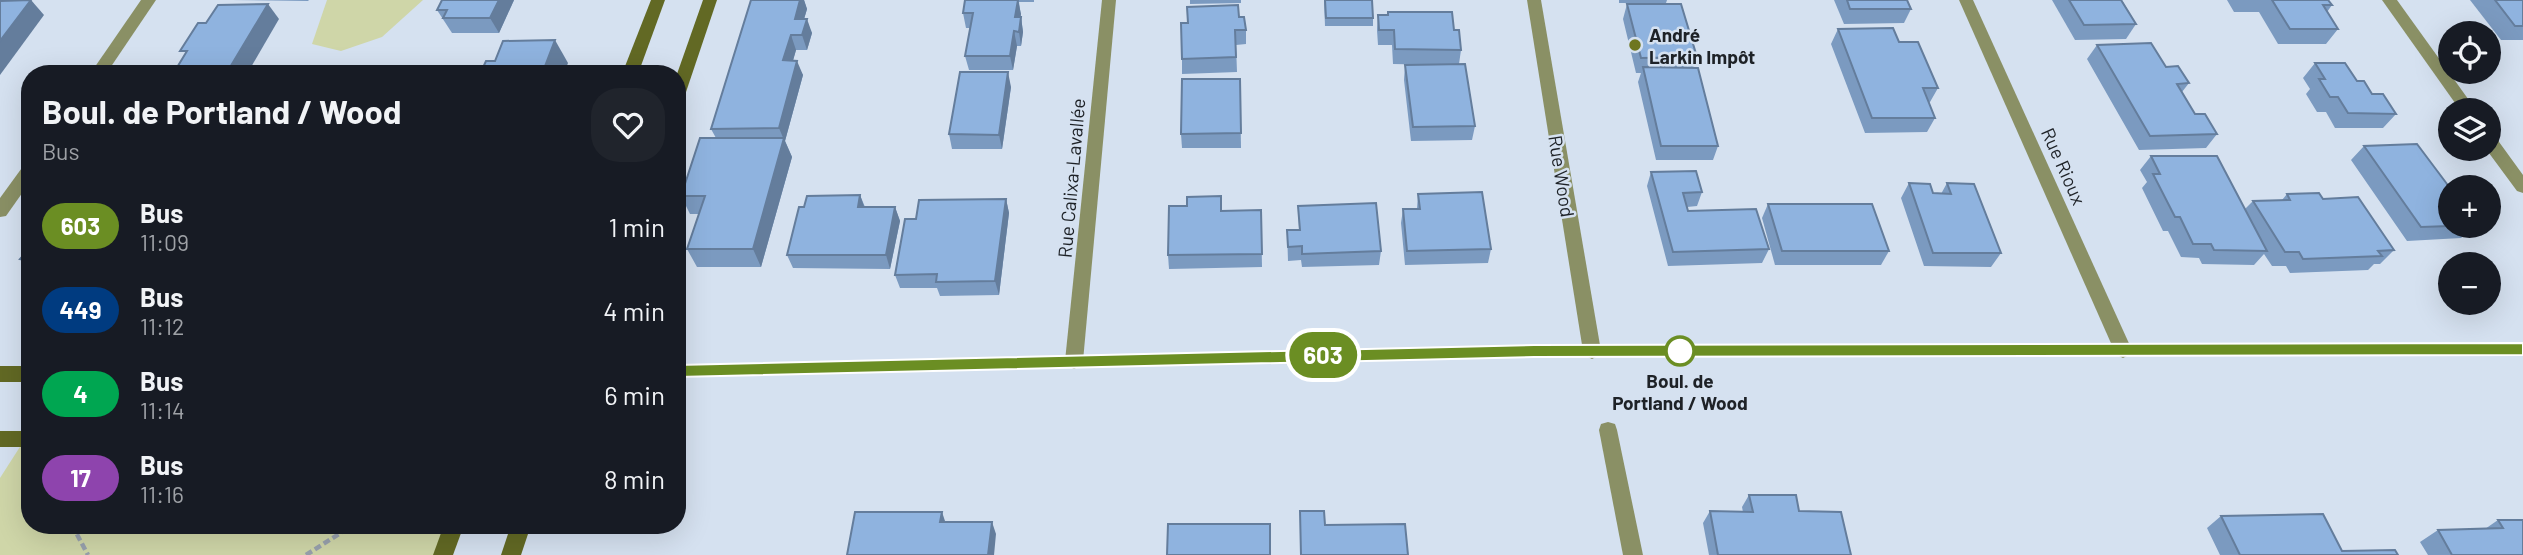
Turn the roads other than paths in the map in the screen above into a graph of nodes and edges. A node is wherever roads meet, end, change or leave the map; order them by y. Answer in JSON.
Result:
{"nodes":[{"id":1,"x":149,"y":0,"type":"edge"},
{"id":2,"x":658,"y":0,"type":"edge"},
{"id":3,"x":710,"y":0,"type":"edge"},
{"id":4,"x":1109,"y":0,"type":"edge"},
{"id":5,"x":1534,"y":0,"type":"edge"},
{"id":6,"x":1966,"y":0,"type":"edge"},
{"id":7,"x":2389,"y":0,"type":"edge"},
{"id":8,"x":103,"y":65,"type":"edge"},
{"id":9,"x":633,"y":65,"type":"edge"},
{"id":10,"x":686,"y":68,"type":"edge"},
{"id":11,"x":2459,"y":98,"type":"edge"},
{"id":12,"x":2501,"y":157,"type":"edge"},
{"id":13,"x":21,"y":182,"type":"edge"},
{"id":14,"x":2523,"y":187,"type":"edge"},
{"id":15,"x":0,"y":211,"type":"edge"},
{"id":16,"x":2123,"y":350,"type":"dead end"},
{"id":17,"x":1591,"y":351,"type":"dead end"},
{"id":18,"x":1074,"y":361,"type":"dead end"},
{"id":19,"x":0,"y":374,"type":"edge"},
{"id":20,"x":21,"y":374,"type":"edge"},
{"id":21,"x":1608,"y":430,"type":"dead end"},
{"id":22,"x":0,"y":439,"type":"edge"},
{"id":23,"x":21,"y":439,"type":"edge"},
{"id":24,"x":451,"y":534,"type":"edge"},
{"id":25,"x":518,"y":534,"type":"edge"},
{"id":26,"x":443,"y":555,"type":"edge"},
{"id":27,"x":511,"y":555,"type":"edge"},
{"id":28,"x":1633,"y":555,"type":"edge"}],
"edges":[{"from":1,"to":8,"type":"street"},
{"from":2,"to":9,"type":"main road"},
{"from":3,"to":10,"type":"main road"},
{"from":4,"to":18,"type":"street","name":"Rue Calixa-Lavallée"},
{"from":5,"to":17,"type":"street","name":"Rue Wood"},
{"from":6,"to":16,"type":"street","name":"Rue Rioux"},
{"from":7,"to":11,"type":"street"},
{"from":12,"to":14,"type":"street"},
{"from":13,"to":15,"type":"street"},
{"from":19,"to":20,"type":"main road"},
{"from":21,"to":28,"type":"street"},
{"from":22,"to":23,"type":"main road"},
{"from":24,"to":26,"type":"main road"},
{"from":25,"to":27,"type":"main road"}]}
